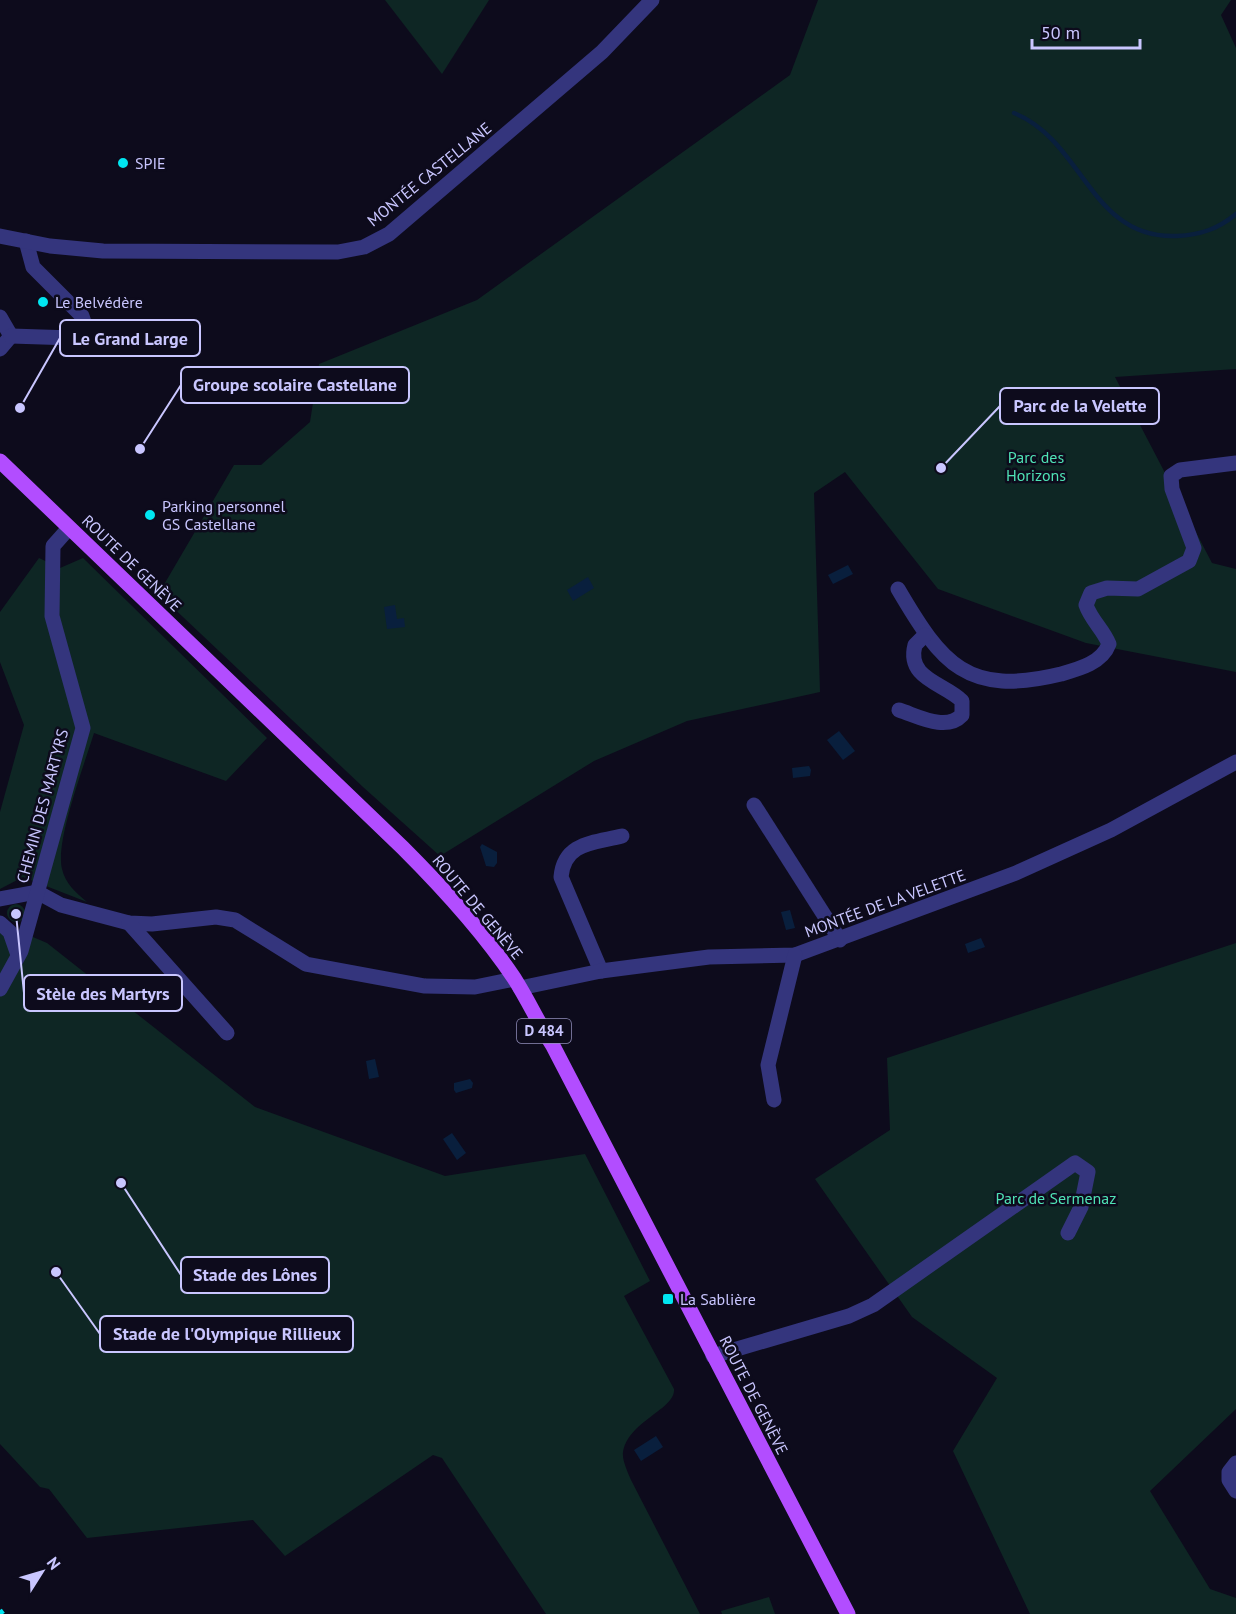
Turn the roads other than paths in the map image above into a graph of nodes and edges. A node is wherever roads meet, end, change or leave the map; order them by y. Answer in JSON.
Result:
{"nodes":[{"id":1,"x":652,"y":0,"type":"edge"},
{"id":2,"x":0,"y":236,"type":"edge"},
{"id":3,"x":26,"y":241,"type":"junction"},
{"id":4,"x":0,"y":317,"type":"edge"},
{"id":5,"x":11,"y":336,"type":"junction"},
{"id":6,"x":0,"y":349,"type":"edge"},
{"id":7,"x":0,"y":460,"type":"edge"},
{"id":8,"x":1236,"y":463,"type":"edge"},
{"id":9,"x":69,"y":528,"type":"junction"},
{"id":10,"x":898,"y":589,"type":"dead end"},
{"id":11,"x":925,"y":635,"type":"junction"},
{"id":12,"x":899,"y":710,"type":"dead end"},
{"id":13,"x":1236,"y":762,"type":"edge"},
{"id":14,"x":754,"y":805,"type":"dead end"},
{"id":15,"x":622,"y":836,"type":"dead end"},
{"id":16,"x":37,"y":892,"type":"junction"},
{"id":17,"x":0,"y":898,"type":"edge"},
{"id":18,"x":129,"y":922,"type":"junction"},
{"id":19,"x":0,"y":923,"type":"edge"},
{"id":20,"x":840,"y":940,"type":"junction"},
{"id":21,"x":18,"y":955,"type":"junction"},
{"id":22,"x":795,"y":955,"type":"junction"},
{"id":23,"x":601,"y":971,"type":"junction"},
{"id":24,"x":517,"y":984,"type":"junction"},
{"id":25,"x":0,"y":989,"type":"edge"},
{"id":26,"x":226,"y":1033,"type":"dead end"},
{"id":27,"x":774,"y":1100,"type":"dead end"},
{"id":28,"x":1068,"y":1233,"type":"dead end"},
{"id":29,"x":713,"y":1356,"type":"junction"},
{"id":30,"x":1236,"y":1462,"type":"edge"},
{"id":31,"x":1236,"y":1491,"type":"edge"},
{"id":32,"x":848,"y":1614,"type":"edge"}],
"edges":[{"from":1,"to":3,"type":"street","name":"MONTÉE CASTELLANE"},
{"from":2,"to":3,"type":"street","name":"MONTÉE CASTELLANE"},
{"from":3,"to":5,"type":"street"},
{"from":4,"to":5,"type":"street"},
{"from":5,"to":6,"type":"street"},
{"from":7,"to":9,"type":"main road","name":"ROUTE DE GENÈVE","number":"D 484"},
{"from":8,"to":11,"type":"street"},
{"from":9,"to":16,"type":"street","name":"CHEMIN DES MARTYRS"},
{"from":9,"to":24,"type":"main road","name":"ROUTE DE GENÈVE","number":"D 484"},
{"from":10,"to":11,"type":"street"},
{"from":11,"to":12,"type":"street"},
{"from":13,"to":20,"type":"street","name":"MONTÉE DE LA VELETTE"},
{"from":14,"to":20,"type":"street"},
{"from":15,"to":23,"type":"street"},
{"from":16,"to":17,"type":"street"},
{"from":16,"to":18,"type":"street","name":"MONTÉE DE LA VELETTE"},
{"from":16,"to":21,"type":"street","name":"CHEMIN DES MARTYRS"},
{"from":18,"to":24,"type":"street","name":"MONTÉE DE LA VELETTE"},
{"from":18,"to":26,"type":"street"},
{"from":19,"to":21,"type":"street"},
{"from":20,"to":22,"type":"street","name":"MONTÉE DE LA VELETTE"},
{"from":21,"to":25,"type":"street","name":"CHEMIN DES MARTYRS"},
{"from":22,"to":23,"type":"street","name":"MONTÉE DE LA VELETTE"},
{"from":22,"to":27,"type":"street"},
{"from":23,"to":24,"type":"street","name":"MONTÉE DE LA VELETTE"},
{"from":24,"to":29,"type":"main road","name":"ROUTE DE GENÈVE","number":"D 484"},
{"from":28,"to":29,"type":"street"},
{"from":29,"to":32,"type":"main road","name":"ROUTE DE GENÈVE","number":"D 484"},
{"from":30,"to":31,"type":"street"}]}
